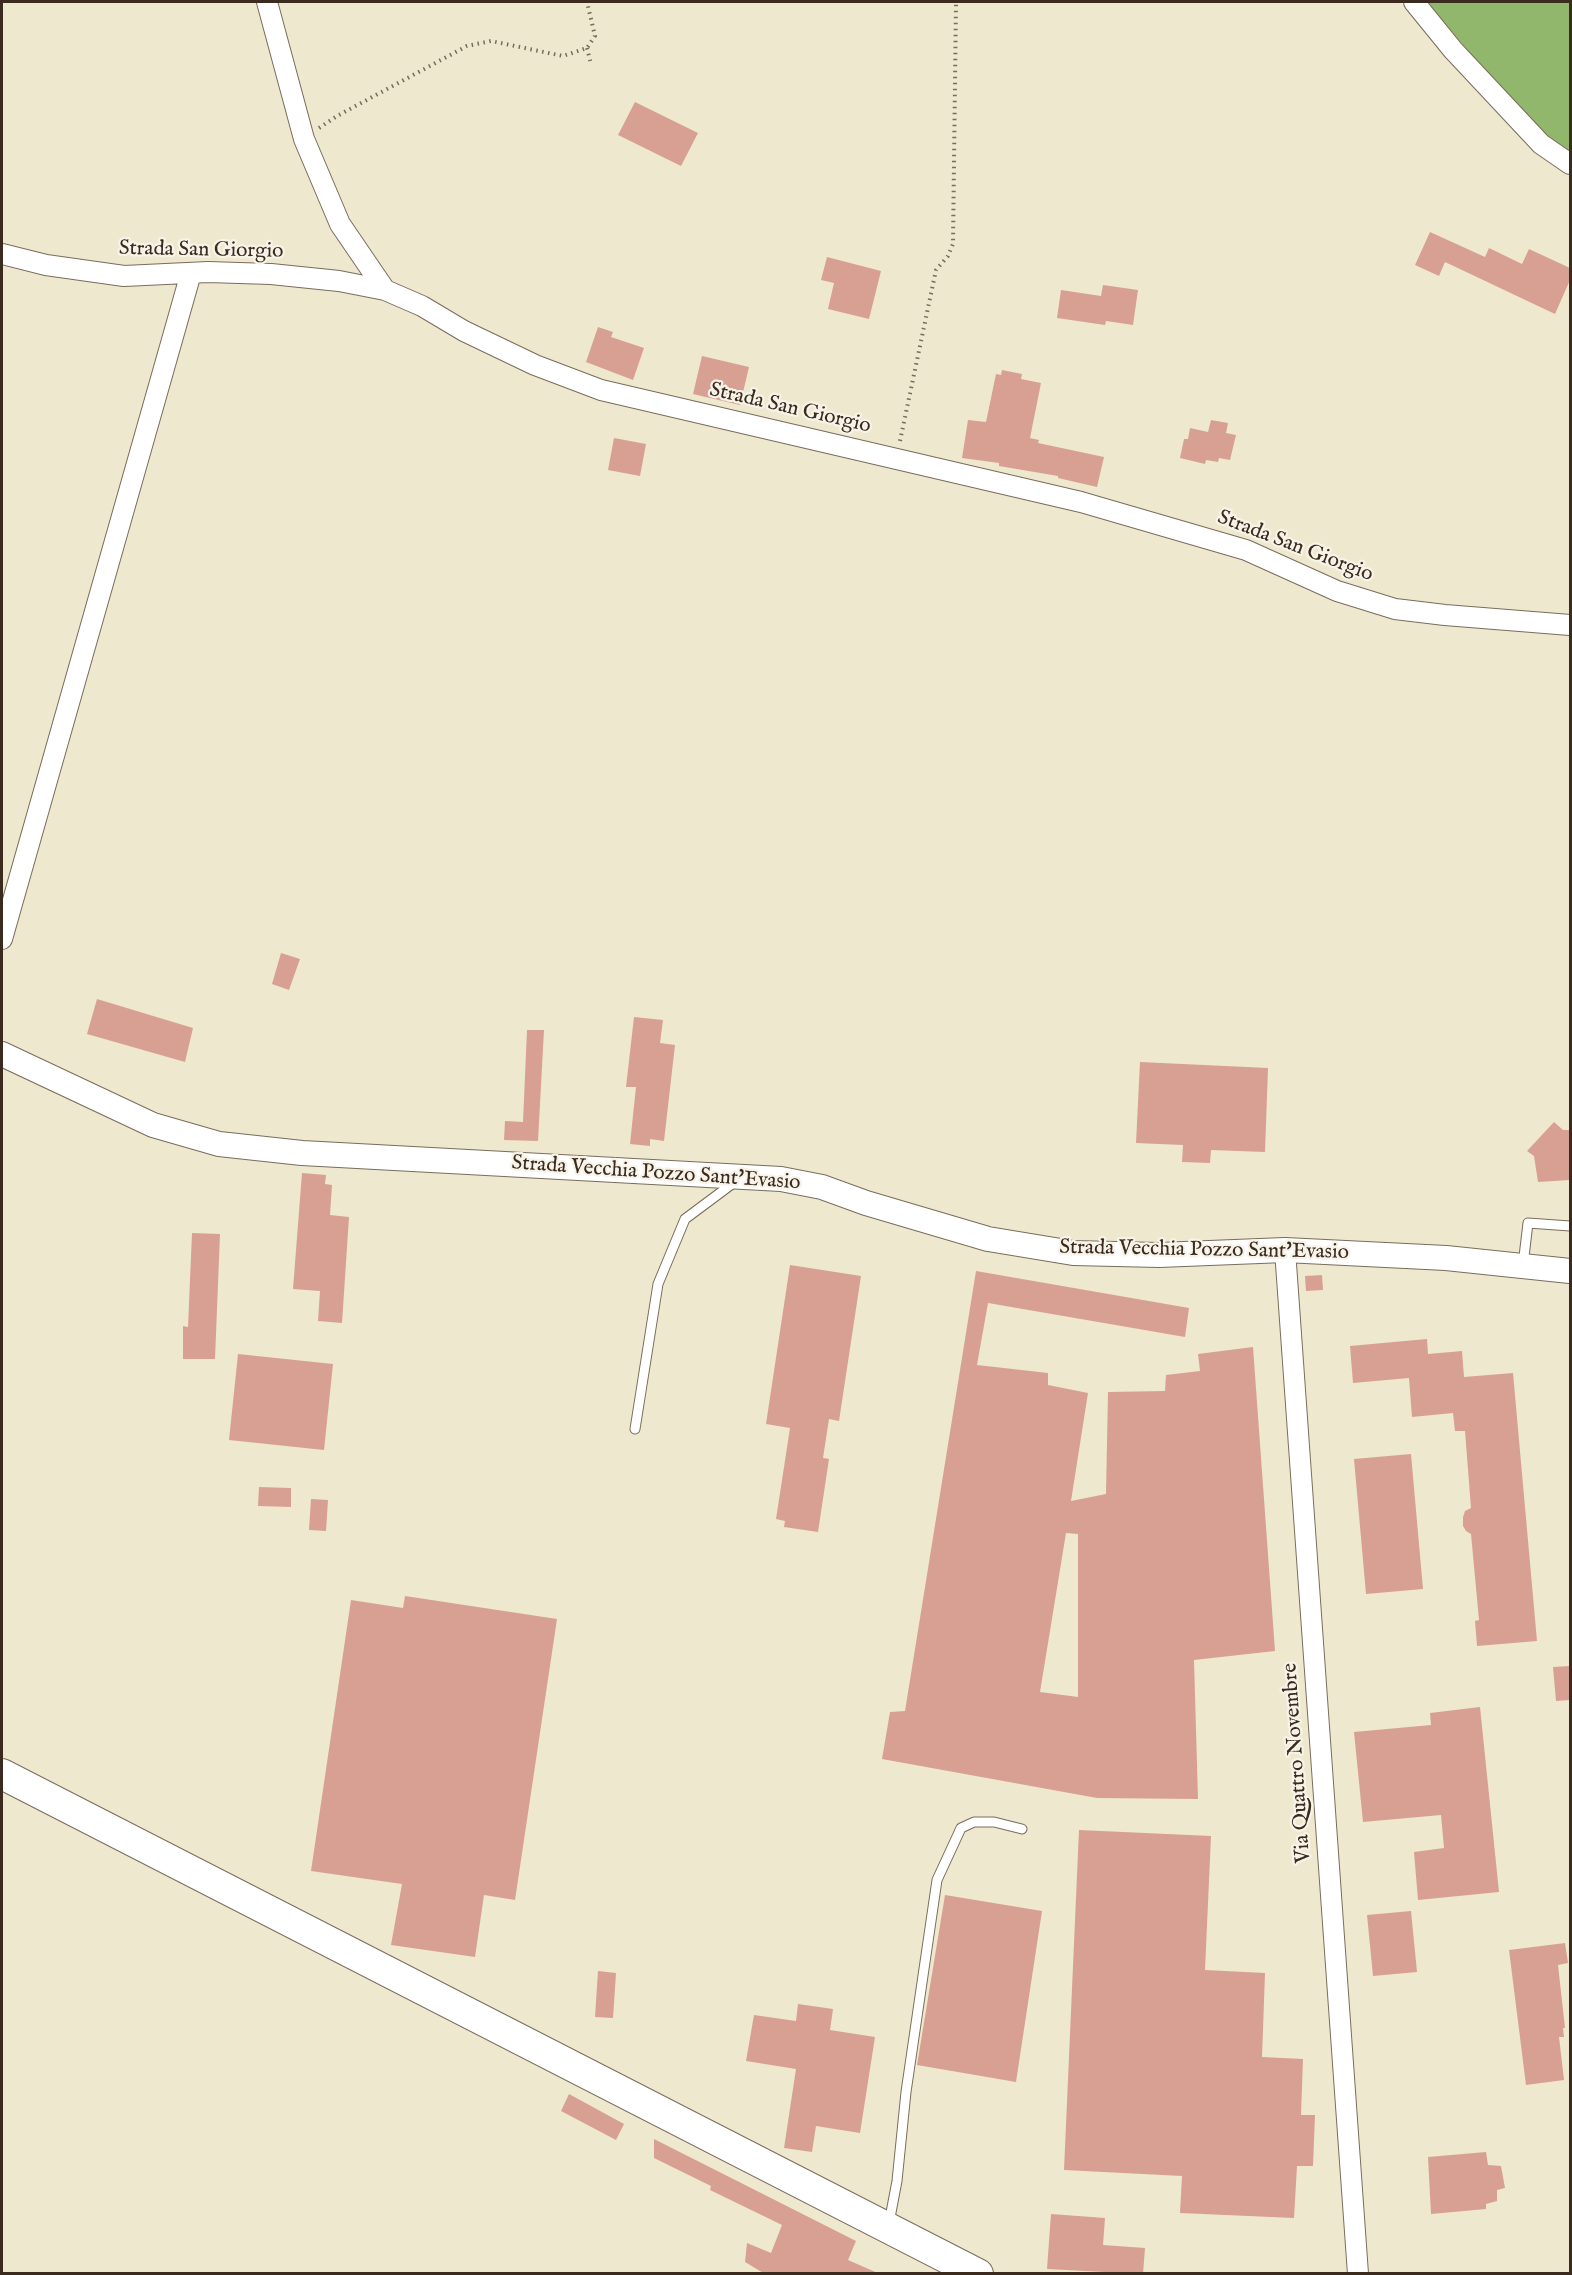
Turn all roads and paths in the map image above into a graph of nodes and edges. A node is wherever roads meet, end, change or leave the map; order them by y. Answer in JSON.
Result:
{"nodes":[{"id":1,"x":267,"y":2,"type":"edge"},
{"id":2,"x":587,"y":2,"type":"edge"},
{"id":3,"x":956,"y":2,"type":"edge"},
{"id":4,"x":1414,"y":2,"type":"edge"},
{"id":5,"x":587,"y":48,"type":"junction"},
{"id":6,"x":591,"y":64,"type":"dead end"},
{"id":7,"x":304,"y":139,"type":"junction"},
{"id":8,"x":1570,"y":165,"type":"edge"},
{"id":9,"x":2,"y":254,"type":"edge"},
{"id":10,"x":199,"y":273,"type":"junction"},
{"id":11,"x":385,"y":290,"type":"junction"},
{"id":12,"x":896,"y":459,"type":"junction"},
{"id":13,"x":1570,"y":625,"type":"edge"},
{"id":14,"x":2,"y":939,"type":"edge"},
{"id":15,"x":2,"y":1054,"type":"edge"},
{"id":16,"x":742,"y":1176,"type":"junction"},
{"id":17,"x":1570,"y":1226,"type":"edge"},
{"id":18,"x":1285,"y":1250,"type":"junction"},
{"id":19,"x":1523,"y":1267,"type":"junction"},
{"id":20,"x":1570,"y":1271,"type":"edge"},
{"id":21,"x":635,"y":1429,"type":"dead end"},
{"id":22,"x":2,"y":1774,"type":"edge"},
{"id":23,"x":1022,"y":1829,"type":"dead end"},
{"id":24,"x":888,"y":2228,"type":"junction"},
{"id":25,"x":978,"y":2274,"type":"edge"},
{"id":26,"x":1358,"y":2274,"type":"edge"}],
"edges":[{"from":1,"to":7,"type":"street"},
{"from":2,"to":5,"type":"path"},
{"from":3,"to":12,"type":"path"},
{"from":4,"to":8,"type":"street"},
{"from":5,"to":6,"type":"path"},
{"from":5,"to":7,"type":"path"},
{"from":7,"to":11,"type":"street"},
{"from":9,"to":10,"type":"street","name":"Strada San Giorgio"},
{"from":10,"to":11,"type":"street","name":"Strada San Giorgio"},
{"from":10,"to":14,"type":"street"},
{"from":11,"to":12,"type":"street","name":"Strada San Giorgio"},
{"from":12,"to":13,"type":"street","name":"Strada San Giorgio"},
{"from":15,"to":16,"type":"street","name":"Strada Vecchia Pozzo Sant'Evasio"},
{"from":16,"to":18,"type":"street","name":"Strada Vecchia Pozzo Sant'Evasio"},
{"from":16,"to":21,"type":"lane"},
{"from":17,"to":19,"type":"lane"},
{"from":18,"to":19,"type":"street","name":"Strada Vecchia Pozzo Sant'Evasio"},
{"from":18,"to":26,"type":"street","name":"Via Quattro Novembre"},
{"from":19,"to":20,"type":"street","name":"Strada Vecchia Pozzo Sant'Evasio"},
{"from":22,"to":24,"type":"main road"},
{"from":23,"to":24,"type":"lane"},
{"from":24,"to":25,"type":"main road"}]}
